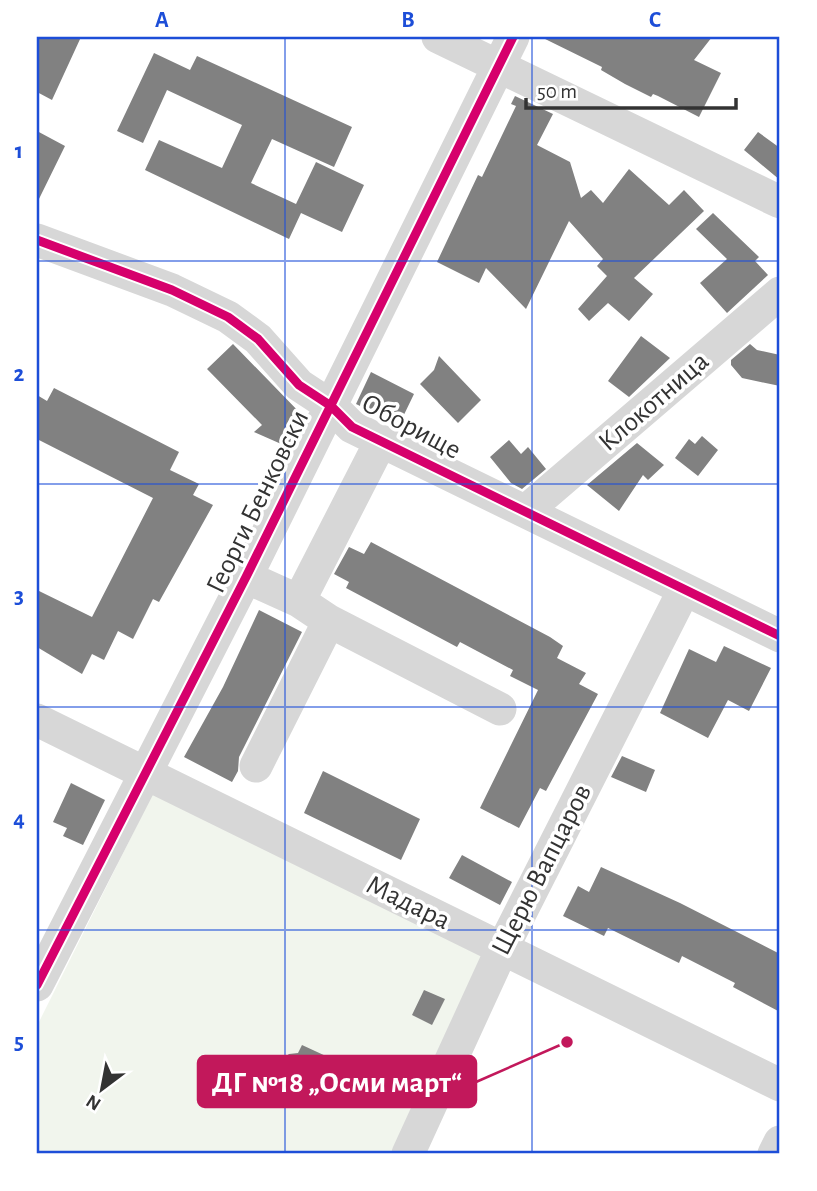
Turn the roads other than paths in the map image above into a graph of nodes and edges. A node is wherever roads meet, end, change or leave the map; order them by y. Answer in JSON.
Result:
{"nodes":[{"id":1,"x":438,"y":37,"type":"edge"},
{"id":2,"x":513,"y":37,"type":"edge"},
{"id":3,"x":499,"y":66,"type":"junction"},
{"id":4,"x":780,"y":202,"type":"edge"},
{"id":5,"x":37,"y":240,"type":"edge"},
{"id":6,"x":780,"y":293,"type":"edge"},
{"id":7,"x":331,"y":406,"type":"junction"},
{"id":8,"x":380,"y":441,"type":"junction"},
{"id":9,"x":527,"y":510,"type":"junction"},
{"id":10,"x":246,"y":577,"type":"junction"},
{"id":11,"x":684,"y":590,"type":"junction"},
{"id":12,"x":299,"y":601,"type":"junction"},
{"id":13,"x":330,"y":621,"type":"junction"},
{"id":14,"x":780,"y":636,"type":"edge"},
{"id":15,"x":500,"y":709,"type":"dead end"},
{"id":16,"x":37,"y":720,"type":"edge"},
{"id":17,"x":256,"y":766,"type":"dead end"},
{"id":18,"x":145,"y":774,"type":"junction"},
{"id":19,"x":502,"y":949,"type":"junction"},
{"id":20,"x":37,"y":985,"type":"edge"},
{"id":21,"x":780,"y":1085,"type":"edge"},
{"id":22,"x":780,"y":1142,"type":"edge"},
{"id":23,"x":408,"y":1154,"type":"edge"},
{"id":24,"x":774,"y":1154,"type":"edge"}],
"edges":[{"from":1,"to":3,"type":"street"},
{"from":2,"to":3,"type":"street","name":"Георги Бенковски"},
{"from":3,"to":4,"type":"street"},
{"from":3,"to":7,"type":"street","name":"Георги Бенковски"},
{"from":5,"to":7,"type":"street","name":"Оборище"},
{"from":6,"to":9,"type":"street","name":"Клокотница"},
{"from":7,"to":8,"type":"street","name":"Оборище"},
{"from":7,"to":10,"type":"street","name":"Георги Бенковски"},
{"from":8,"to":9,"type":"street","name":"Оборище"},
{"from":8,"to":12,"type":"street"},
{"from":9,"to":11,"type":"street","name":"Оборище"},
{"from":10,"to":12,"type":"street"},
{"from":10,"to":18,"type":"street","name":"Георги Бенковски"},
{"from":11,"to":14,"type":"street","name":"Оборище"},
{"from":11,"to":19,"type":"street","name":"Щерю Вапцаров"},
{"from":12,"to":13,"type":"street"},
{"from":13,"to":15,"type":"street"},
{"from":13,"to":17,"type":"street"},
{"from":16,"to":18,"type":"street","name":"Мадара"},
{"from":18,"to":19,"type":"street","name":"Мадара"},
{"from":18,"to":20,"type":"street","name":"Георги Бенковски"},
{"from":19,"to":21,"type":"street","name":"Мадара"},
{"from":19,"to":23,"type":"street","name":"Щерю Вапцаров"},
{"from":22,"to":24,"type":"street"}]}
